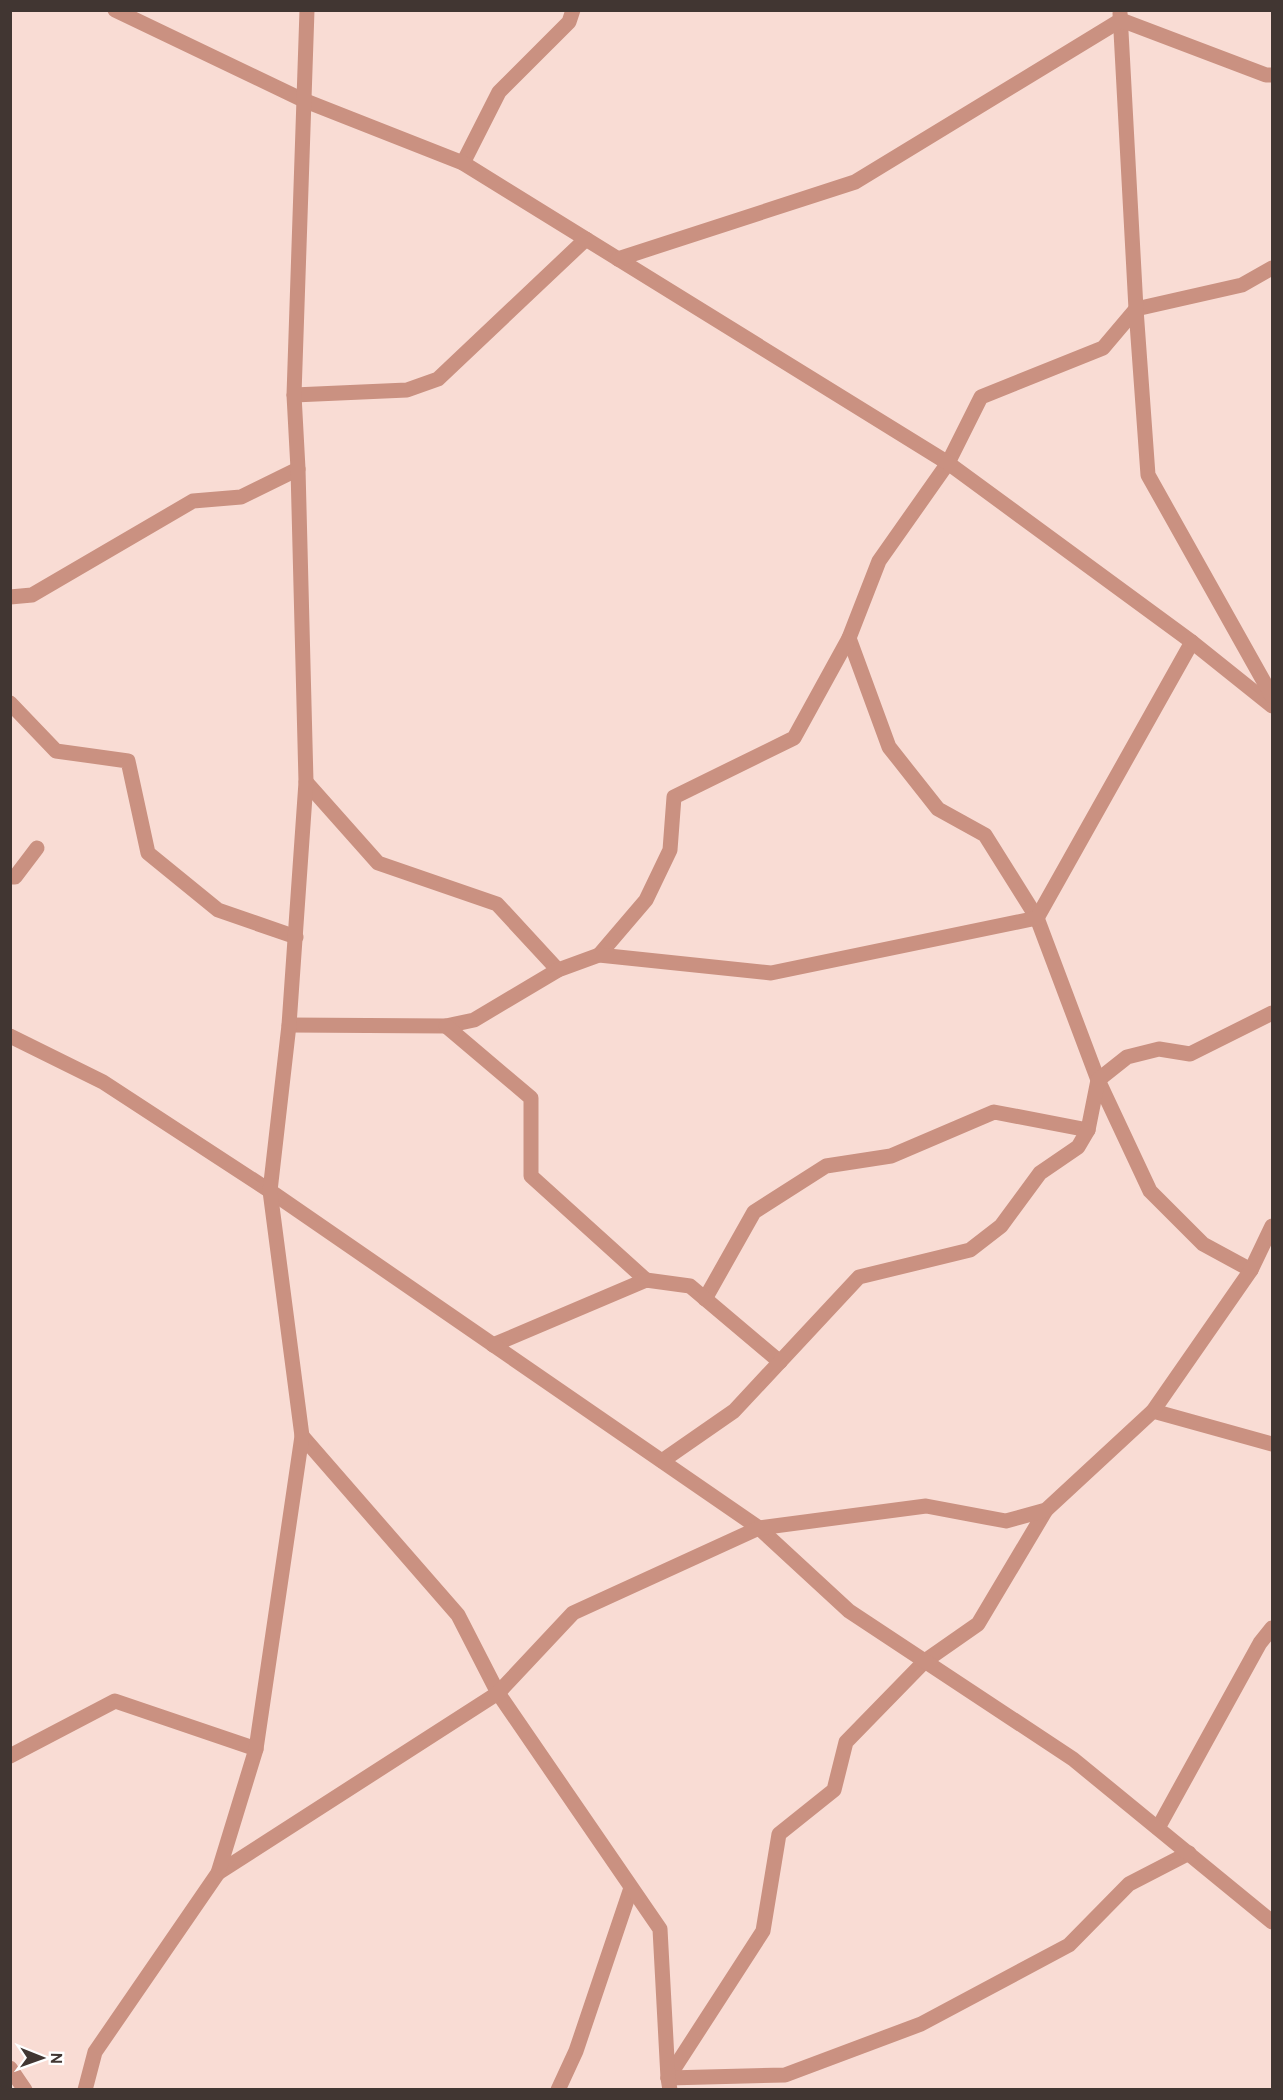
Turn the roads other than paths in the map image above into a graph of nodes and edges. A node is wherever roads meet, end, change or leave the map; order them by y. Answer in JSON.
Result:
{"nodes":[{"id":1,"x":115,"y":10,"type":"edge"},
{"id":2,"x":307,"y":10,"type":"edge"},
{"id":3,"x":573,"y":10,"type":"edge"},
{"id":4,"x":1120,"y":15,"type":"edge"},
{"id":5,"x":1270,"y":76,"type":"edge"},
{"id":6,"x":303,"y":100,"type":"junction"},
{"id":7,"x":463,"y":163,"type":"junction"},
{"id":8,"x":586,"y":239,"type":"junction"},
{"id":9,"x":618,"y":259,"type":"junction"},
{"id":10,"x":1272,"y":268,"type":"edge"},
{"id":11,"x":1136,"y":309,"type":"junction"},
{"id":12,"x":294,"y":395,"type":"junction"},
{"id":13,"x":948,"y":463,"type":"junction"},
{"id":14,"x":298,"y":469,"type":"junction"},
{"id":15,"x":10,"y":597,"type":"edge"},
{"id":16,"x":849,"y":638,"type":"junction"},
{"id":17,"x":1192,"y":642,"type":"junction"},
{"id":18,"x":1272,"y":696,"type":"edge"},
{"id":19,"x":10,"y":703,"type":"edge"},
{"id":20,"x":1272,"y":706,"type":"edge"},
{"id":21,"x":306,"y":782,"type":"junction"},
{"id":22,"x":37,"y":848,"type":"dead end"},
{"id":23,"x":10,"y":878,"type":"edge"},
{"id":24,"x":1037,"y":918,"type":"junction"},
{"id":25,"x":296,"y":937,"type":"junction"},
{"id":26,"x":599,"y":955,"type":"junction"},
{"id":27,"x":558,"y":970,"type":"junction"},
{"id":28,"x":1272,"y":1013,"type":"edge"},
{"id":29,"x":289,"y":1025,"type":"junction"},
{"id":30,"x":446,"y":1026,"type":"junction"},
{"id":31,"x":10,"y":1036,"type":"edge"},
{"id":32,"x":1098,"y":1080,"type":"junction"},
{"id":33,"x":1088,"y":1130,"type":"junction"},
{"id":34,"x":270,"y":1191,"type":"junction"},
{"id":35,"x":1272,"y":1226,"type":"edge"},
{"id":36,"x":1251,"y":1270,"type":"junction"},
{"id":37,"x":646,"y":1280,"type":"junction"},
{"id":38,"x":705,"y":1299,"type":"junction"},
{"id":39,"x":493,"y":1345,"type":"junction"},
{"id":40,"x":780,"y":1362,"type":"junction"},
{"id":41,"x":1153,"y":1411,"type":"junction"},
{"id":42,"x":302,"y":1436,"type":"junction"},
{"id":43,"x":1272,"y":1444,"type":"edge"},
{"id":44,"x":662,"y":1461,"type":"junction"},
{"id":45,"x":1046,"y":1510,"type":"junction"},
{"id":46,"x":759,"y":1528,"type":"junction"},
{"id":47,"x":1272,"y":1628,"type":"edge"},
{"id":48,"x":925,"y":1661,"type":"junction"},
{"id":49,"x":498,"y":1693,"type":"junction"},
{"id":50,"x":256,"y":1749,"type":"junction"},
{"id":51,"x":10,"y":1756,"type":"edge"},
{"id":52,"x":1158,"y":1828,"type":"junction"},
{"id":53,"x":1189,"y":1853,"type":"junction"},
{"id":54,"x":218,"y":1873,"type":"junction"},
{"id":55,"x":632,"y":1888,"type":"junction"},
{"id":56,"x":1272,"y":1920,"type":"edge"},
{"id":57,"x":10,"y":2068,"type":"edge"},
{"id":58,"x":669,"y":2084,"type":"edge"},
{"id":59,"x":25,"y":2090,"type":"edge"},
{"id":60,"x":85,"y":2090,"type":"edge"},
{"id":61,"x":558,"y":2090,"type":"edge"}],
"edges":[{"from":1,"to":6,"type":"street"},
{"from":2,"to":6,"type":"street"},
{"from":3,"to":7,"type":"street"},
{"from":4,"to":5,"type":"street"},
{"from":4,"to":9,"type":"street"},
{"from":4,"to":11,"type":"street"},
{"from":6,"to":7,"type":"street"},
{"from":6,"to":12,"type":"street"},
{"from":7,"to":8,"type":"street"},
{"from":8,"to":9,"type":"street"},
{"from":8,"to":12,"type":"street"},
{"from":9,"to":13,"type":"street"},
{"from":10,"to":11,"type":"street"},
{"from":11,"to":13,"type":"street"},
{"from":11,"to":18,"type":"street"},
{"from":12,"to":14,"type":"street"},
{"from":13,"to":16,"type":"street"},
{"from":13,"to":17,"type":"street"},
{"from":14,"to":15,"type":"street"},
{"from":14,"to":21,"type":"street"},
{"from":16,"to":24,"type":"street"},
{"from":16,"to":26,"type":"street"},
{"from":17,"to":20,"type":"street"},
{"from":17,"to":24,"type":"street"},
{"from":19,"to":25,"type":"street"},
{"from":21,"to":25,"type":"street"},
{"from":21,"to":27,"type":"street"},
{"from":22,"to":23,"type":"street"},
{"from":24,"to":26,"type":"street"},
{"from":24,"to":32,"type":"street"},
{"from":25,"to":29,"type":"street"},
{"from":26,"to":27,"type":"street"},
{"from":27,"to":30,"type":"street"},
{"from":28,"to":32,"type":"street"},
{"from":29,"to":30,"type":"street"},
{"from":29,"to":34,"type":"street"},
{"from":30,"to":37,"type":"street"},
{"from":31,"to":34,"type":"street"},
{"from":32,"to":33,"type":"street"},
{"from":32,"to":36,"type":"street"},
{"from":33,"to":38,"type":"street"},
{"from":33,"to":40,"type":"street"},
{"from":34,"to":39,"type":"street"},
{"from":34,"to":42,"type":"street"},
{"from":35,"to":36,"type":"street"},
{"from":36,"to":41,"type":"street"},
{"from":37,"to":38,"type":"street"},
{"from":37,"to":39,"type":"street"},
{"from":38,"to":40,"type":"street"},
{"from":39,"to":44,"type":"street"},
{"from":40,"to":44,"type":"street"},
{"from":41,"to":43,"type":"street"},
{"from":41,"to":45,"type":"street"},
{"from":42,"to":49,"type":"street"},
{"from":42,"to":50,"type":"street"},
{"from":44,"to":46,"type":"street"},
{"from":45,"to":46,"type":"street"},
{"from":45,"to":48,"type":"street"},
{"from":46,"to":48,"type":"street"},
{"from":46,"to":49,"type":"street"},
{"from":47,"to":52,"type":"street"},
{"from":48,"to":52,"type":"street"},
{"from":48,"to":58,"type":"street"},
{"from":49,"to":54,"type":"street"},
{"from":49,"to":55,"type":"street"},
{"from":50,"to":51,"type":"street"},
{"from":50,"to":54,"type":"street"},
{"from":52,"to":53,"type":"street"},
{"from":53,"to":56,"type":"street"},
{"from":53,"to":58,"type":"street"},
{"from":54,"to":60,"type":"street"},
{"from":55,"to":58,"type":"street"},
{"from":55,"to":61,"type":"street"},
{"from":57,"to":59,"type":"street"}]}
